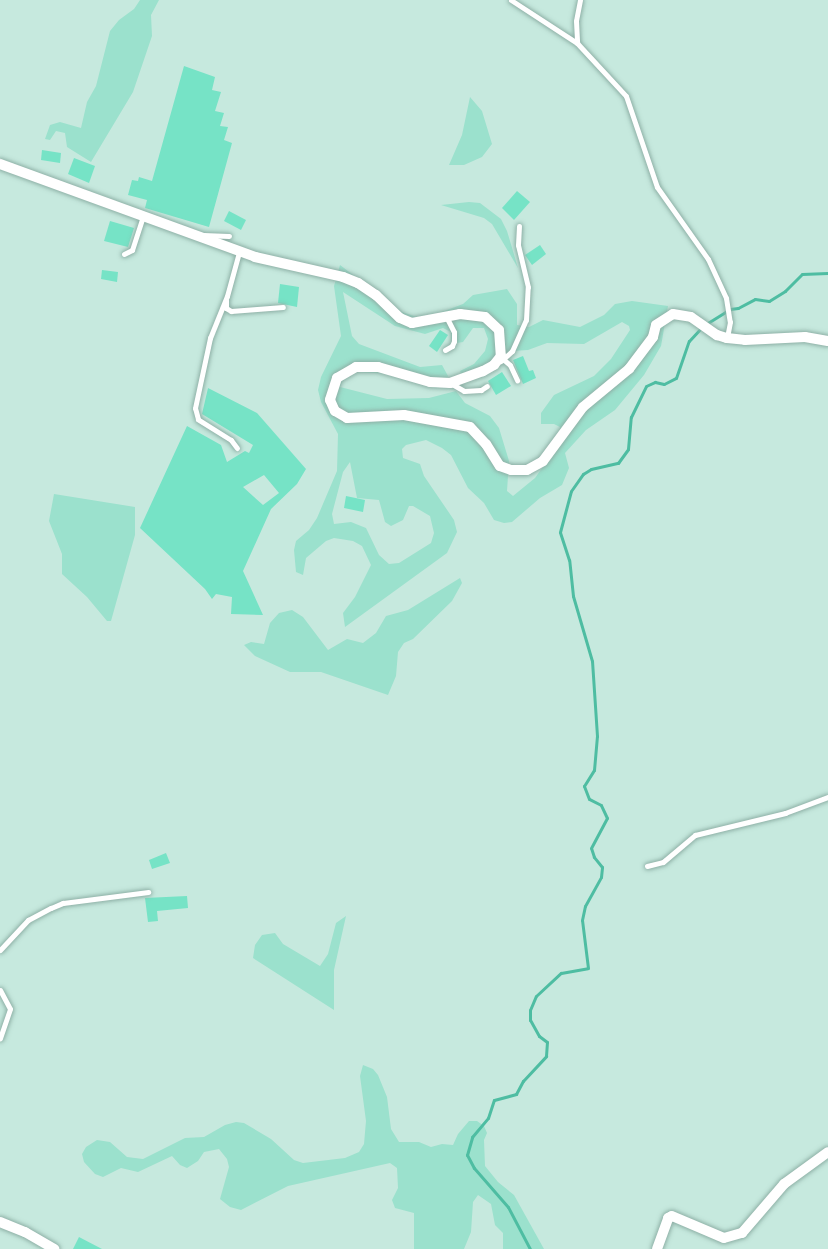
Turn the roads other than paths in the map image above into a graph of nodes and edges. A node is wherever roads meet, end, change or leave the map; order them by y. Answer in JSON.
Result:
{"nodes":[{"id":1,"x":511,"y":0,"type":"edge"},
{"id":2,"x":580,"y":0,"type":"edge"},
{"id":3,"x":577,"y":43,"type":"junction"},
{"id":4,"x":0,"y":164,"type":"edge"},
{"id":5,"x":143,"y":216,"type":"junction"},
{"id":6,"x":519,"y":226,"type":"dead end"},
{"id":7,"x":198,"y":236,"type":"junction"},
{"id":8,"x":229,"y":236,"type":"dead end"},
{"id":9,"x":239,"y":251,"type":"junction"},
{"id":10,"x":124,"y":254,"type":"dead end"},
{"id":11,"x":227,"y":296,"type":"junction"},
{"id":12,"x":283,"y":307,"type":"dead end"},
{"id":13,"x":447,"y":318,"type":"junction"},
{"id":14,"x":727,"y":338,"type":"junction"},
{"id":15,"x":828,"y":341,"type":"edge"},
{"id":16,"x":446,"y":350,"type":"dead end"},
{"id":17,"x":499,"y":362,"type":"junction"},
{"id":18,"x":518,"y":380,"type":"dead end"},
{"id":19,"x":450,"y":383,"type":"junction"},
{"id":20,"x":486,"y":386,"type":"dead end"},
{"id":21,"x":237,"y":448,"type":"dead end"},
{"id":22,"x":828,"y":797,"type":"edge"},
{"id":23,"x":647,"y":866,"type":"dead end"},
{"id":24,"x":148,"y":892,"type":"dead end"},
{"id":25,"x":0,"y":950,"type":"edge"},
{"id":26,"x":0,"y":990,"type":"edge"},
{"id":27,"x":0,"y":1038,"type":"edge"},
{"id":28,"x":828,"y":1152,"type":"edge"},
{"id":29,"x":0,"y":1222,"type":"edge"},
{"id":30,"x":54,"y":1249,"type":"edge"},
{"id":31,"x":657,"y":1249,"type":"edge"}],
"edges":[{"from":1,"to":3,"type":"lane"},
{"from":2,"to":3,"type":"lane"},
{"from":3,"to":14,"type":"lane"},
{"from":4,"to":5,"type":"street"},
{"from":5,"to":7,"type":"street"},
{"from":5,"to":10,"type":"lane"},
{"from":6,"to":17,"type":"lane"},
{"from":7,"to":8,"type":"lane"},
{"from":7,"to":9,"type":"street"},
{"from":9,"to":11,"type":"lane"},
{"from":9,"to":13,"type":"street"},
{"from":11,"to":12,"type":"lane"},
{"from":11,"to":21,"type":"lane"},
{"from":13,"to":16,"type":"lane"},
{"from":13,"to":17,"type":"street"},
{"from":14,"to":15,"type":"street"},
{"from":14,"to":19,"type":"street"},
{"from":17,"to":18,"type":"lane"},
{"from":17,"to":19,"type":"street"},
{"from":19,"to":20,"type":"lane"},
{"from":22,"to":23,"type":"lane"},
{"from":24,"to":25,"type":"lane"},
{"from":26,"to":27,"type":"lane"},
{"from":28,"to":31,"type":"street"},
{"from":29,"to":30,"type":"street"}]}
